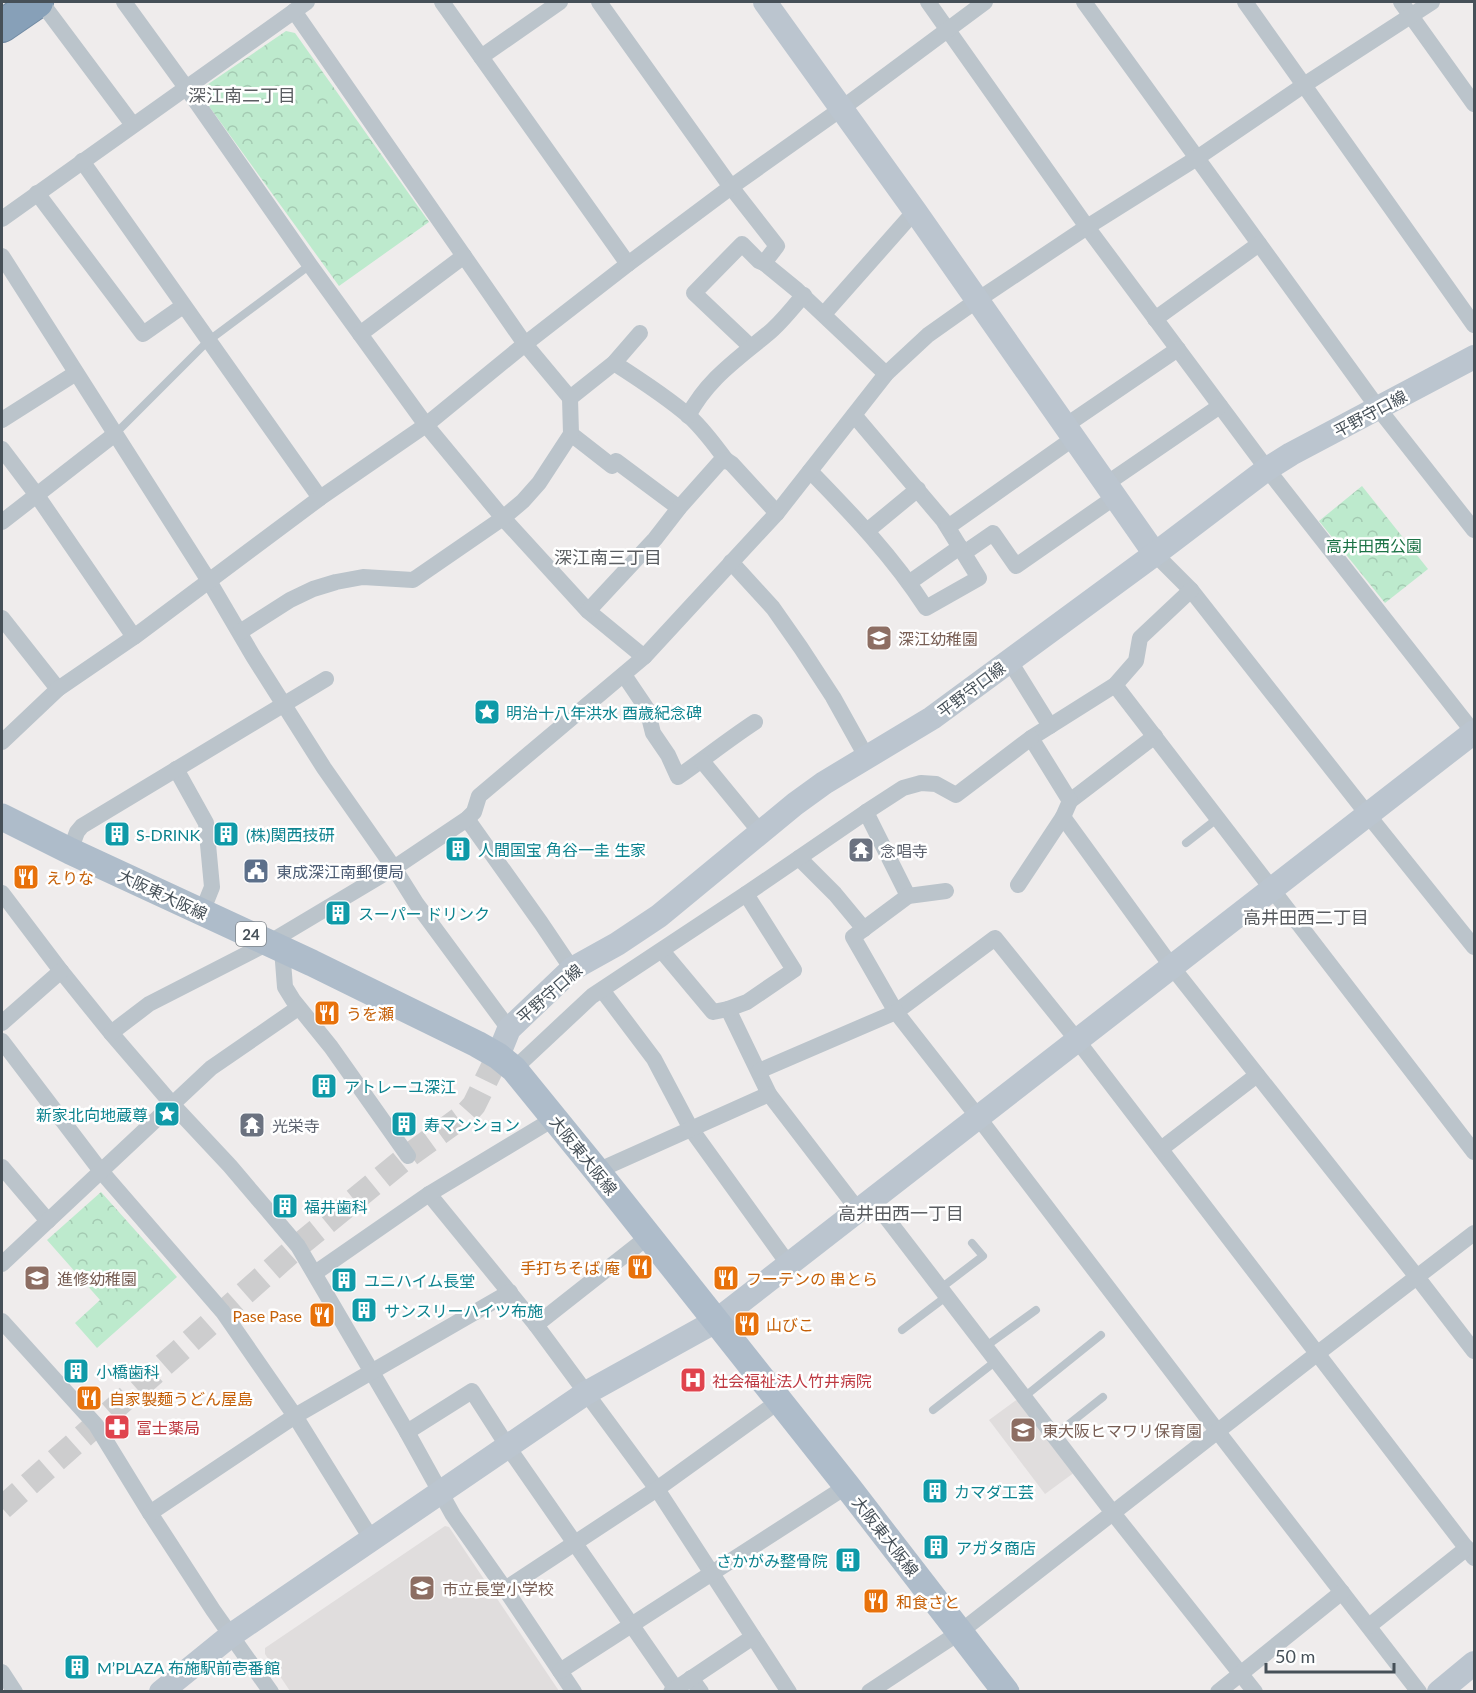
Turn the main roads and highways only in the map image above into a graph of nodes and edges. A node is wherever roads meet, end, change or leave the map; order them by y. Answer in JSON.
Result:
{"nodes":[{"id":1,"x":37,"y":2,"type":"edge"},
{"id":2,"x":2,"y":26,"type":"edge"},
{"id":3,"x":2,"y":817,"type":"edge"},
{"id":4,"x":1006,"y":1692,"type":"edge"}],
"edges":[{"from":1,"to":2,"type":"highway"},
{"from":3,"to":4,"type":"main road","name":"大阪東大阪線","number":"24"}]}
